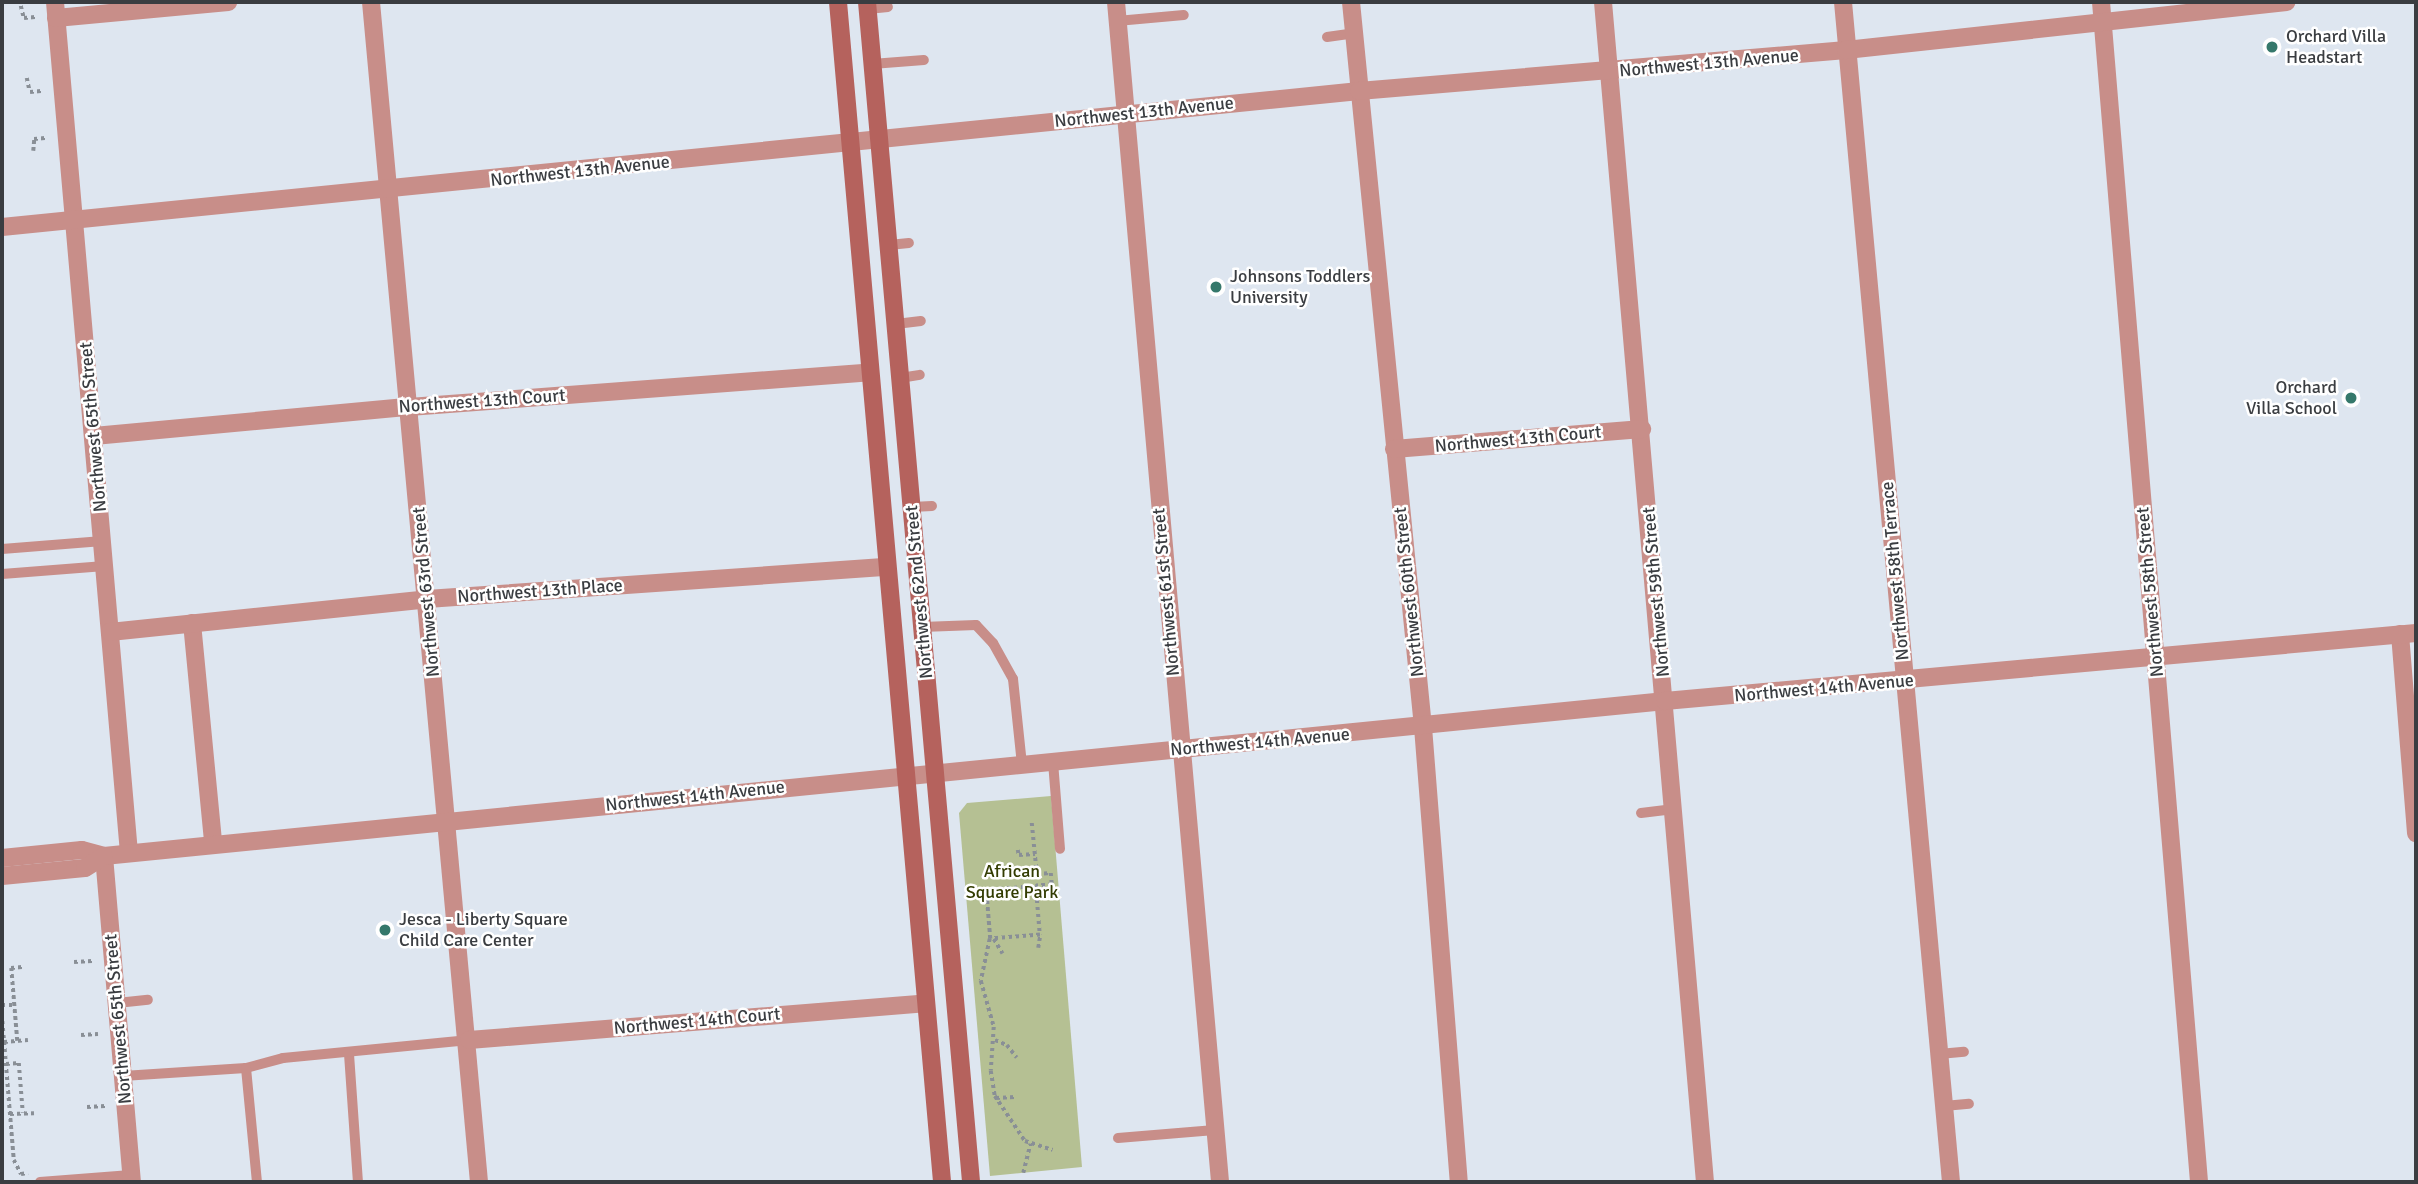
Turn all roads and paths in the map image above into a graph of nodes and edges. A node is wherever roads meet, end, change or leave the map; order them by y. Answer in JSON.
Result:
{"nodes":[{"id":1,"x":228,"y":2,"type":"edge"},
{"id":2,"x":371,"y":2,"type":"edge"},
{"id":3,"x":838,"y":2,"type":"edge"},
{"id":4,"x":1116,"y":2,"type":"edge"},
{"id":5,"x":1351,"y":2,"type":"edge"},
{"id":6,"x":1603,"y":2,"type":"edge"},
{"id":7,"x":1843,"y":2,"type":"edge"},
{"id":8,"x":2286,"y":2,"type":"edge"},
{"id":9,"x":867,"y":5,"type":"edge"},
{"id":10,"x":21,"y":6,"type":"dead end"},
{"id":11,"x":888,"y":7,"type":"dead end"},
{"id":12,"x":56,"y":10,"type":"edge"},
{"id":13,"x":2101,"y":10,"type":"edge"},
{"id":14,"x":1184,"y":15,"type":"dead end"},
{"id":15,"x":35,"y":18,"type":"dead end"},
{"id":16,"x":1117,"y":21,"type":"junction"},
{"id":17,"x":1353,"y":33,"type":"junction"},
{"id":18,"x":1327,"y":37,"type":"dead end"},
{"id":19,"x":1846,"y":50,"type":"junction"},
{"id":20,"x":924,"y":60,"type":"dead end"},
{"id":21,"x":872,"y":64,"type":"junction"},
{"id":22,"x":1609,"y":73,"type":"junction"},
{"id":23,"x":27,"y":78,"type":"dead end"},
{"id":24,"x":41,"y":91,"type":"dead end"},
{"id":25,"x":1359,"y":91,"type":"junction"},
{"id":26,"x":1125,"y":114,"type":"junction"},
{"id":27,"x":45,"y":138,"type":"dead end"},
{"id":28,"x":879,"y":139,"type":"junction"},
{"id":29,"x":850,"y":144,"type":"junction"},
{"id":30,"x":33,"y":151,"type":"dead end"},
{"id":31,"x":388,"y":190,"type":"junction"},
{"id":32,"x":74,"y":219,"type":"junction"},
{"id":33,"x":2,"y":227,"type":"edge"},
{"id":34,"x":909,"y":243,"type":"dead end"},
{"id":35,"x":889,"y":246,"type":"junction"},
{"id":36,"x":922,"y":321,"type":"dead end"},
{"id":37,"x":896,"y":324,"type":"junction"},
{"id":38,"x":870,"y":372,"type":"junction"},
{"id":39,"x":920,"y":375,"type":"dead end"},
{"id":40,"x":900,"y":378,"type":"junction"},
{"id":41,"x":409,"y":407,"type":"junction"},
{"id":42,"x":1642,"y":429,"type":"junction"},
{"id":43,"x":94,"y":436,"type":"junction"},
{"id":44,"x":1394,"y":449,"type":"junction"},
{"id":45,"x":932,"y":506,"type":"dead end"},
{"id":46,"x":912,"y":508,"type":"junction"},
{"id":47,"x":103,"y":541,"type":"junction"},
{"id":48,"x":2,"y":549,"type":"edge"},
{"id":49,"x":105,"y":566,"type":"junction"},
{"id":50,"x":887,"y":567,"type":"junction"},
{"id":51,"x":2,"y":575,"type":"edge"},
{"id":52,"x":427,"y":599,"type":"junction"},
{"id":53,"x":192,"y":623,"type":"junction"},
{"id":54,"x":922,"y":627,"type":"junction"},
{"id":55,"x":110,"y":632,"type":"junction"},
{"id":56,"x":2408,"y":633,"type":"edge"},
{"id":57,"x":2155,"y":657,"type":"junction"},
{"id":58,"x":1905,"y":681,"type":"junction"},
{"id":59,"x":1665,"y":701,"type":"junction"},
{"id":60,"x":1423,"y":727,"type":"junction"},
{"id":61,"x":1180,"y":750,"type":"junction"},
{"id":62,"x":1053,"y":762,"type":"junction"},
{"id":63,"x":1022,"y":765,"type":"junction"},
{"id":64,"x":935,"y":773,"type":"junction"},
{"id":65,"x":907,"y":776,"type":"junction"},
{"id":66,"x":1674,"y":809,"type":"junction"},
{"id":67,"x":1642,"y":813,"type":"dead end"},
{"id":68,"x":448,"y":820,"type":"junction"},
{"id":69,"x":1032,"y":823,"type":"dead end"},
{"id":70,"x":2416,"y":833,"type":"edge"},
{"id":71,"x":213,"y":843,"type":"junction"},
{"id":72,"x":1060,"y":849,"type":"dead end"},
{"id":73,"x":1018,"y":850,"type":"dead end"},
{"id":74,"x":129,"y":853,"type":"junction"},
{"id":75,"x":1035,"y":854,"type":"junction"},
{"id":76,"x":104,"y":856,"type":"junction"},
{"id":77,"x":2,"y":858,"type":"edge"},
{"id":78,"x":2,"y":876,"type":"edge"},
{"id":79,"x":1036,"y":886,"type":"junction"},
{"id":80,"x":1040,"y":935,"type":"junction"},
{"id":81,"x":992,"y":939,"type":"junction"},
{"id":82,"x":1038,"y":948,"type":"dead end"},
{"id":83,"x":1003,"y":954,"type":"dead end"},
{"id":84,"x":92,"y":961,"type":"dead end"},
{"id":85,"x":74,"y":962,"type":"dead end"},
{"id":86,"x":22,"y":967,"type":"dead end"},
{"id":87,"x":148,"y":1000,"type":"dead end"},
{"id":88,"x":117,"y":1003,"type":"junction"},
{"id":89,"x":925,"y":1003,"type":"junction"},
{"id":90,"x":13,"y":1004,"type":"junction"},
{"id":91,"x":2,"y":1006,"type":"edge"},
{"id":92,"x":2,"y":1014,"type":"edge"},
{"id":93,"x":99,"y":1034,"type":"dead end"},
{"id":94,"x":80,"y":1035,"type":"dead end"},
{"id":95,"x":28,"y":1040,"type":"dead end"},
{"id":96,"x":469,"y":1040,"type":"junction"},
{"id":97,"x":995,"y":1040,"type":"junction"},
{"id":98,"x":17,"y":1041,"type":"junction"},
{"id":99,"x":4,"y":1042,"type":"junction"},
{"id":100,"x":1964,"y":1052,"type":"dead end"},
{"id":101,"x":4,"y":1054,"type":"edge"},
{"id":102,"x":349,"y":1054,"type":"junction"},
{"id":103,"x":1939,"y":1054,"type":"junction"},
{"id":104,"x":1017,"y":1058,"type":"dead end"},
{"id":105,"x":6,"y":1064,"type":"junction"},
{"id":106,"x":246,"y":1068,"type":"junction"},
{"id":107,"x":123,"y":1076,"type":"junction"},
{"id":108,"x":1015,"y":1097,"type":"dead end"},
{"id":109,"x":996,"y":1098,"type":"junction"},
{"id":110,"x":1969,"y":1104,"type":"dead end"},
{"id":111,"x":105,"y":1106,"type":"dead end"},
{"id":112,"x":1944,"y":1106,"type":"junction"},
{"id":113,"x":87,"y":1107,"type":"dead end"},
{"id":114,"x":23,"y":1113,"type":"junction"},
{"id":115,"x":34,"y":1113,"type":"dead end"},
{"id":116,"x":10,"y":1114,"type":"junction"},
{"id":117,"x":1215,"y":1130,"type":"junction"},
{"id":118,"x":1118,"y":1138,"type":"dead end"},
{"id":119,"x":1030,"y":1144,"type":"junction"},
{"id":120,"x":1053,"y":1150,"type":"dead end"},
{"id":121,"x":1023,"y":1173,"type":"dead end"},
{"id":122,"x":37,"y":1177,"type":"edge"},
{"id":123,"x":132,"y":1179,"type":"edge"},
{"id":124,"x":257,"y":1182,"type":"edge"},
{"id":125,"x":358,"y":1182,"type":"edge"},
{"id":126,"x":479,"y":1182,"type":"edge"},
{"id":127,"x":942,"y":1182,"type":"edge"},
{"id":128,"x":971,"y":1182,"type":"edge"},
{"id":129,"x":1220,"y":1182,"type":"edge"},
{"id":130,"x":1459,"y":1182,"type":"edge"},
{"id":131,"x":1704,"y":1182,"type":"edge"},
{"id":132,"x":1951,"y":1182,"type":"edge"},
{"id":133,"x":2199,"y":1182,"type":"edge"}],
"edges":[{"from":1,"to":12,"type":"street"},
{"from":2,"to":31,"type":"street","name":"Northwest 63rd Street"},
{"from":3,"to":29,"type":"main road","name":"Northwest 62nd Street"},
{"from":4,"to":16,"type":"street","name":"Northwest 61st Street"},
{"from":5,"to":17,"type":"street","name":"Northwest 60th Street"},
{"from":6,"to":22,"type":"street","name":"Northwest 59th Street"},
{"from":7,"to":19,"type":"street","name":"Northwest 58th Terrace"},
{"from":8,"to":13,"type":"street","name":"Northwest 13th Avenue"},
{"from":9,"to":11,"type":"lane"},
{"from":9,"to":21,"type":"main road","name":"Northwest 62nd Street"},
{"from":10,"to":15,"type":"path"},
{"from":12,"to":32,"type":"street","name":"Northwest 65th Street"},
{"from":13,"to":19,"type":"street","name":"Northwest 13th Avenue"},
{"from":13,"to":57,"type":"street","name":"Northwest 58th Street"},
{"from":14,"to":16,"type":"lane"},
{"from":16,"to":26,"type":"street","name":"Northwest 61st Street"},
{"from":17,"to":18,"type":"lane"},
{"from":17,"to":25,"type":"street","name":"Northwest 60th Street"},
{"from":19,"to":22,"type":"street","name":"Northwest 13th Avenue"},
{"from":19,"to":58,"type":"street","name":"Northwest 58th Terrace"},
{"from":20,"to":21,"type":"lane"},
{"from":21,"to":28,"type":"main road","name":"Northwest 62nd Street"},
{"from":22,"to":25,"type":"street","name":"Northwest 13th Avenue"},
{"from":22,"to":42,"type":"street","name":"Northwest 59th Street"},
{"from":23,"to":24,"type":"path"},
{"from":25,"to":26,"type":"street","name":"Northwest 13th Avenue"},
{"from":25,"to":44,"type":"street","name":"Northwest 60th Street"},
{"from":26,"to":28,"type":"street","name":"Northwest 13th Avenue"},
{"from":26,"to":61,"type":"street","name":"Northwest 61st Street"},
{"from":27,"to":30,"type":"path"},
{"from":28,"to":29,"type":"street","name":"Northwest 13th Avenue"},
{"from":28,"to":35,"type":"main road","name":"Northwest 62nd Street"},
{"from":29,"to":31,"type":"street","name":"Northwest 13th Avenue"},
{"from":29,"to":38,"type":"main road","name":"Northwest 62nd Street"},
{"from":31,"to":32,"type":"street","name":"Northwest 13th Avenue"},
{"from":31,"to":41,"type":"street","name":"Northwest 63rd Street"},
{"from":32,"to":33,"type":"street","name":"Northwest 13th Avenue"},
{"from":32,"to":43,"type":"street","name":"Northwest 65th Street"},
{"from":34,"to":35,"type":"lane"},
{"from":35,"to":37,"type":"main road","name":"Northwest 62nd Street"},
{"from":36,"to":37,"type":"lane"},
{"from":37,"to":40,"type":"main road","name":"Northwest 62nd Street"},
{"from":38,"to":41,"type":"street","name":"Northwest 13th Court"},
{"from":38,"to":50,"type":"main road","name":"Northwest 62nd Street"},
{"from":39,"to":40,"type":"lane"},
{"from":40,"to":46,"type":"main road","name":"Northwest 62nd Street"},
{"from":41,"to":43,"type":"street","name":"Northwest 13th Court"},
{"from":41,"to":52,"type":"street","name":"Northwest 63rd Street"},
{"from":42,"to":44,"type":"street","name":"Northwest 13th Court"},
{"from":42,"to":59,"type":"street","name":"Northwest 59th Street"},
{"from":43,"to":47,"type":"street","name":"Northwest 65th Street"},
{"from":44,"to":60,"type":"street","name":"Northwest 60th Street"},
{"from":45,"to":46,"type":"lane"},
{"from":46,"to":54,"type":"main road","name":"Northwest 62nd Street"},
{"from":47,"to":48,"type":"lane"},
{"from":47,"to":49,"type":"street","name":"Northwest 65th Street"},
{"from":49,"to":51,"type":"lane"},
{"from":49,"to":55,"type":"street","name":"Northwest 65th Street"},
{"from":50,"to":52,"type":"street","name":"Northwest 13th Place"},
{"from":50,"to":65,"type":"main road","name":"Northwest 62nd Street"},
{"from":52,"to":53,"type":"street","name":"Northwest 13th Place"},
{"from":52,"to":68,"type":"street","name":"Northwest 63rd Street"},
{"from":53,"to":55,"type":"street","name":"Northwest 13th Place"},
{"from":53,"to":71,"type":"street"},
{"from":54,"to":63,"type":"lane"},
{"from":54,"to":64,"type":"main road","name":"Northwest 62nd Street"},
{"from":55,"to":74,"type":"street","name":"Northwest 65th Street"},
{"from":56,"to":57,"type":"street","name":"Northwest 14th Avenue"},
{"from":56,"to":70,"type":"street"},
{"from":57,"to":58,"type":"street","name":"Northwest 14th Avenue"},
{"from":57,"to":133,"type":"street","name":"Northwest 58th Street"},
{"from":58,"to":59,"type":"street","name":"Northwest 14th Avenue"},
{"from":58,"to":103,"type":"street","name":"Northwest 58th Terrace"},
{"from":59,"to":60,"type":"street","name":"Northwest 14th Avenue"},
{"from":59,"to":66,"type":"street","name":"Northwest 59th Street"},
{"from":60,"to":61,"type":"street","name":"Northwest 14th Avenue"},
{"from":60,"to":130,"type":"street","name":"Northwest 60th Street"},
{"from":61,"to":62,"type":"street","name":"Northwest 14th Avenue"},
{"from":61,"to":117,"type":"street","name":"Northwest 61st Street"},
{"from":62,"to":63,"type":"street","name":"Northwest 14th Avenue"},
{"from":62,"to":72,"type":"lane"},
{"from":63,"to":64,"type":"street","name":"Northwest 14th Avenue"},
{"from":64,"to":65,"type":"street","name":"Northwest 14th Avenue"},
{"from":64,"to":128,"type":"main road","name":"Northwest 62nd Street"},
{"from":65,"to":68,"type":"street","name":"Northwest 14th Avenue"},
{"from":65,"to":89,"type":"main road","name":"Northwest 62nd Street"},
{"from":66,"to":67,"type":"lane"},
{"from":66,"to":131,"type":"street","name":"Northwest 59th Street"},
{"from":68,"to":71,"type":"street","name":"Northwest 14th Avenue"},
{"from":68,"to":96,"type":"street","name":"Northwest 63rd Street"},
{"from":69,"to":75,"type":"path"},
{"from":71,"to":74,"type":"street","name":"Northwest 14th Avenue"},
{"from":73,"to":75,"type":"path"},
{"from":74,"to":76,"type":"street","name":"Northwest 14th Avenue"},
{"from":75,"to":79,"type":"path"},
{"from":76,"to":77,"type":"street","name":"Northwest 14th Avenue"},
{"from":76,"to":78,"type":"street","name":"Northwest 14th Avenue"},
{"from":76,"to":88,"type":"street","name":"Northwest 65th Street"},
{"from":79,"to":80,"type":"path"},
{"from":79,"to":81,"type":"path"},
{"from":80,"to":81,"type":"path"},
{"from":80,"to":82,"type":"path"},
{"from":81,"to":83,"type":"path"},
{"from":81,"to":97,"type":"path"},
{"from":84,"to":85,"type":"path"},
{"from":86,"to":90,"type":"path"},
{"from":87,"to":88,"type":"lane"},
{"from":88,"to":107,"type":"street","name":"Northwest 65th Street"},
{"from":89,"to":96,"type":"street","name":"Northwest 14th Court"},
{"from":89,"to":127,"type":"main road","name":"Northwest 62nd Street"},
{"from":90,"to":91,"type":"path"},
{"from":90,"to":98,"type":"path"},
{"from":92,"to":99,"type":"path"},
{"from":93,"to":94,"type":"path"},
{"from":95,"to":98,"type":"path"},
{"from":96,"to":102,"type":"lane"},
{"from":96,"to":126,"type":"street","name":"Northwest 63rd Street"},
{"from":97,"to":104,"type":"path"},
{"from":97,"to":109,"type":"path"},
{"from":98,"to":99,"type":"path"},
{"from":99,"to":101,"type":"path"},
{"from":100,"to":103,"type":"lane"},
{"from":101,"to":105,"type":"path"},
{"from":102,"to":106,"type":"lane"},
{"from":102,"to":125,"type":"lane"},
{"from":103,"to":112,"type":"street","name":"Northwest 58th Terrace"},
{"from":105,"to":114,"type":"path"},
{"from":105,"to":116,"type":"path"},
{"from":106,"to":107,"type":"lane"},
{"from":106,"to":124,"type":"lane"},
{"from":107,"to":123,"type":"street","name":"Northwest 65th Street"},
{"from":108,"to":109,"type":"path"},
{"from":109,"to":119,"type":"path"},
{"from":110,"to":112,"type":"lane"},
{"from":111,"to":113,"type":"path"},
{"from":112,"to":132,"type":"street","name":"Northwest 58th Terrace"},
{"from":114,"to":115,"type":"path"},
{"from":114,"to":116,"type":"path"},
{"from":116,"to":122,"type":"path"},
{"from":117,"to":118,"type":"lane"},
{"from":117,"to":129,"type":"street","name":"Northwest 61st Street"},
{"from":119,"to":120,"type":"path"},
{"from":119,"to":121,"type":"path"},
{"from":122,"to":123,"type":"lane"}]}
